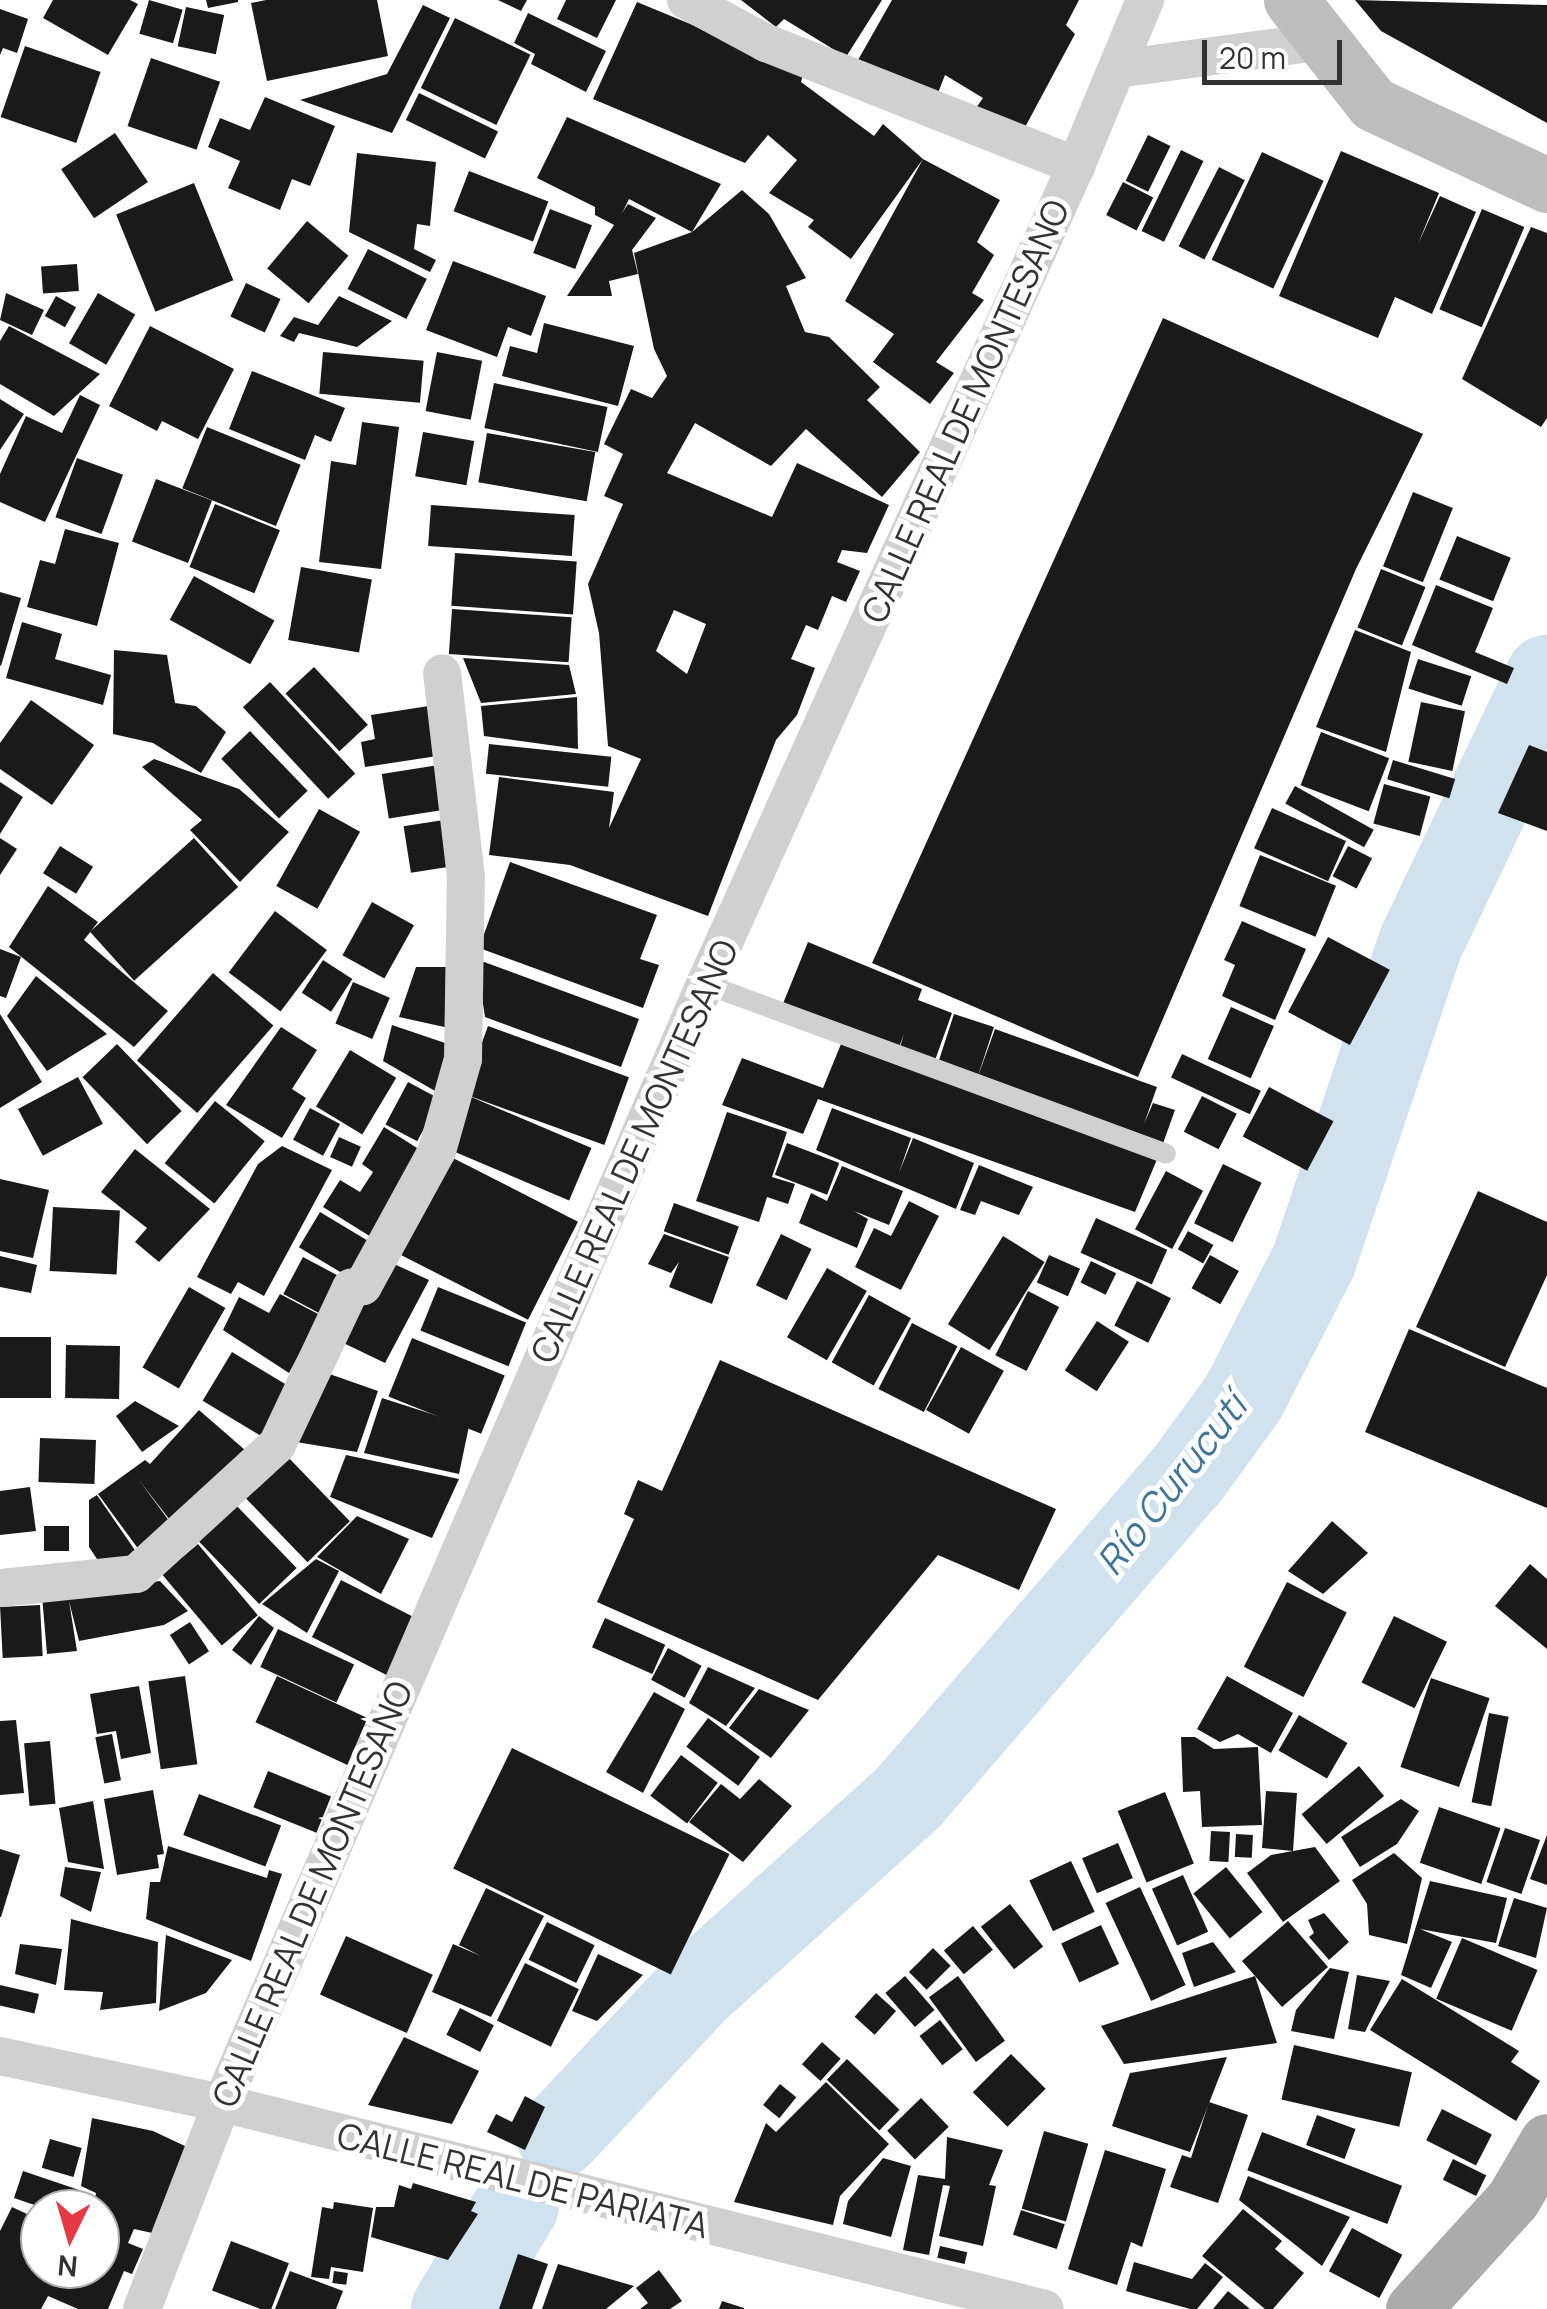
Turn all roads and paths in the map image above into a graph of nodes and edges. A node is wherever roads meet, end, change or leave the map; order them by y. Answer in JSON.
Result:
{"nodes":[{"id":1,"x":686,"y":0,"type":"edge"},
{"id":2,"x":1145,"y":0,"type":"edge"},
{"id":3,"x":1308,"y":21,"type":"edge"},
{"id":4,"x":1116,"y":69,"type":"junction"},
{"id":5,"x":1547,"y":148,"type":"edge"},
{"id":6,"x":1076,"y":166,"type":"junction"},
{"id":7,"x":1547,"y":186,"type":"edge"},
{"id":8,"x":442,"y":672,"type":"dead end"},
{"id":9,"x":706,"y":984,"type":"junction"},
{"id":10,"x":1166,"y":1154,"type":"dead end"},
{"id":11,"x":0,"y":1588,"type":"edge"},
{"id":12,"x":0,"y":2056,"type":"edge"},
{"id":13,"x":222,"y":2103,"type":"junction"},
{"id":14,"x":1547,"y":2141,"type":"edge"},
{"id":15,"x":142,"y":2309,"type":"edge"},
{"id":16,"x":1045,"y":2309,"type":"edge"},
{"id":17,"x":1413,"y":2309,"type":"edge"}],
"edges":[{"from":1,"to":6,"type":"street"},
{"from":2,"to":4,"type":"street","name":"CALLE REAL DE MONTESANO"},
{"from":3,"to":4,"type":"street"},
{"from":3,"to":5,"type":"main road"},
{"from":3,"to":7,"type":"main road"},
{"from":4,"to":6,"type":"street","name":"CALLE REAL DE MONTESANO"},
{"from":6,"to":9,"type":"street","name":"CALLE REAL DE MONTESANO"},
{"from":8,"to":11,"type":"street"},
{"from":9,"to":10,"type":"lane"},
{"from":9,"to":13,"type":"street","name":"CALLE REAL DE MONTESANO"},
{"from":12,"to":13,"type":"street","name":"CALLE REAL DE PARIATA"},
{"from":13,"to":15,"type":"street","name":"CALLE REAL DE MONTESANO"},
{"from":13,"to":16,"type":"street","name":"CALLE REAL DE PARIATA"},
{"from":14,"to":17,"type":"main road"}]}
